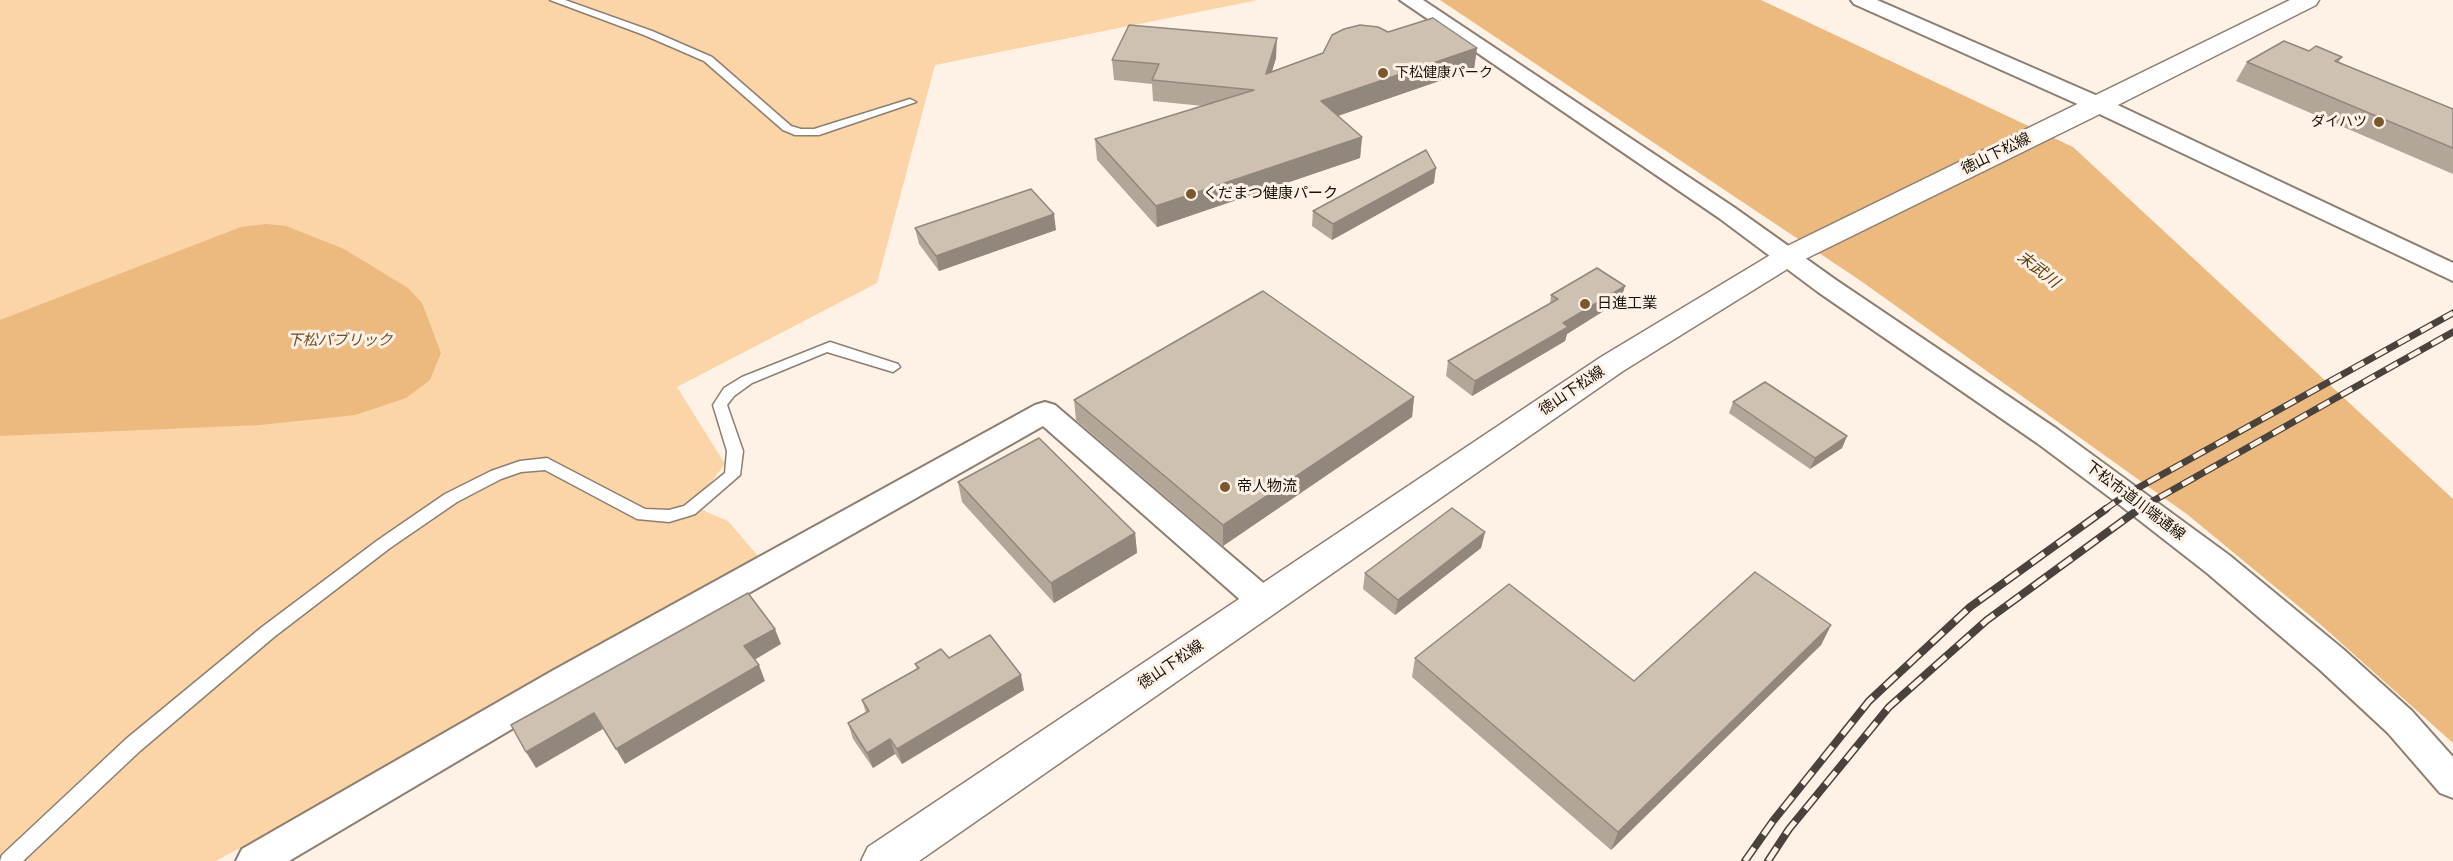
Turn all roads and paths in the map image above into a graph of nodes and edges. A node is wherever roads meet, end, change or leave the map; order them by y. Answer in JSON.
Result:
{"nodes":[{"id":1,"x":555,"y":0,"type":"edge"},
{"id":2,"x":1410,"y":0,"type":"edge"},
{"id":3,"x":1861,"y":0,"type":"edge"},
{"id":4,"x":2307,"y":0,"type":"edge"},
{"id":5,"x":910,"y":102,"type":"dead end"},
{"id":6,"x":2088,"y":110,"type":"junction"},
{"id":7,"x":1795,"y":252,"type":"junction"},
{"id":8,"x":2453,"y":273,"type":"edge"},
{"id":9,"x":893,"y":367,"type":"dead end"},
{"id":10,"x":1264,"y":602,"type":"junction"},
{"id":11,"x":2453,"y":782,"type":"edge"},
{"id":12,"x":9,"y":861,"type":"edge"},
{"id":13,"x":255,"y":861,"type":"edge"},
{"id":14,"x":883,"y":861,"type":"edge"}],
"edges":[{"from":1,"to":5,"type":"lane"},
{"from":2,"to":7,"type":"street","name":"下松市道川端通線"},
{"from":3,"to":6,"type":"street"},
{"from":4,"to":6,"type":"main road","name":"徳山下松線"},
{"from":6,"to":7,"type":"main road","name":"徳山下松線"},
{"from":6,"to":8,"type":"street"},
{"from":7,"to":10,"type":"main road","name":"徳山下松線"},
{"from":7,"to":11,"type":"street","name":"下松市道川端通線"},
{"from":9,"to":12,"type":"lane"},
{"from":10,"to":13,"type":"street"},
{"from":10,"to":14,"type":"main road","name":"徳山下松線"}]}
